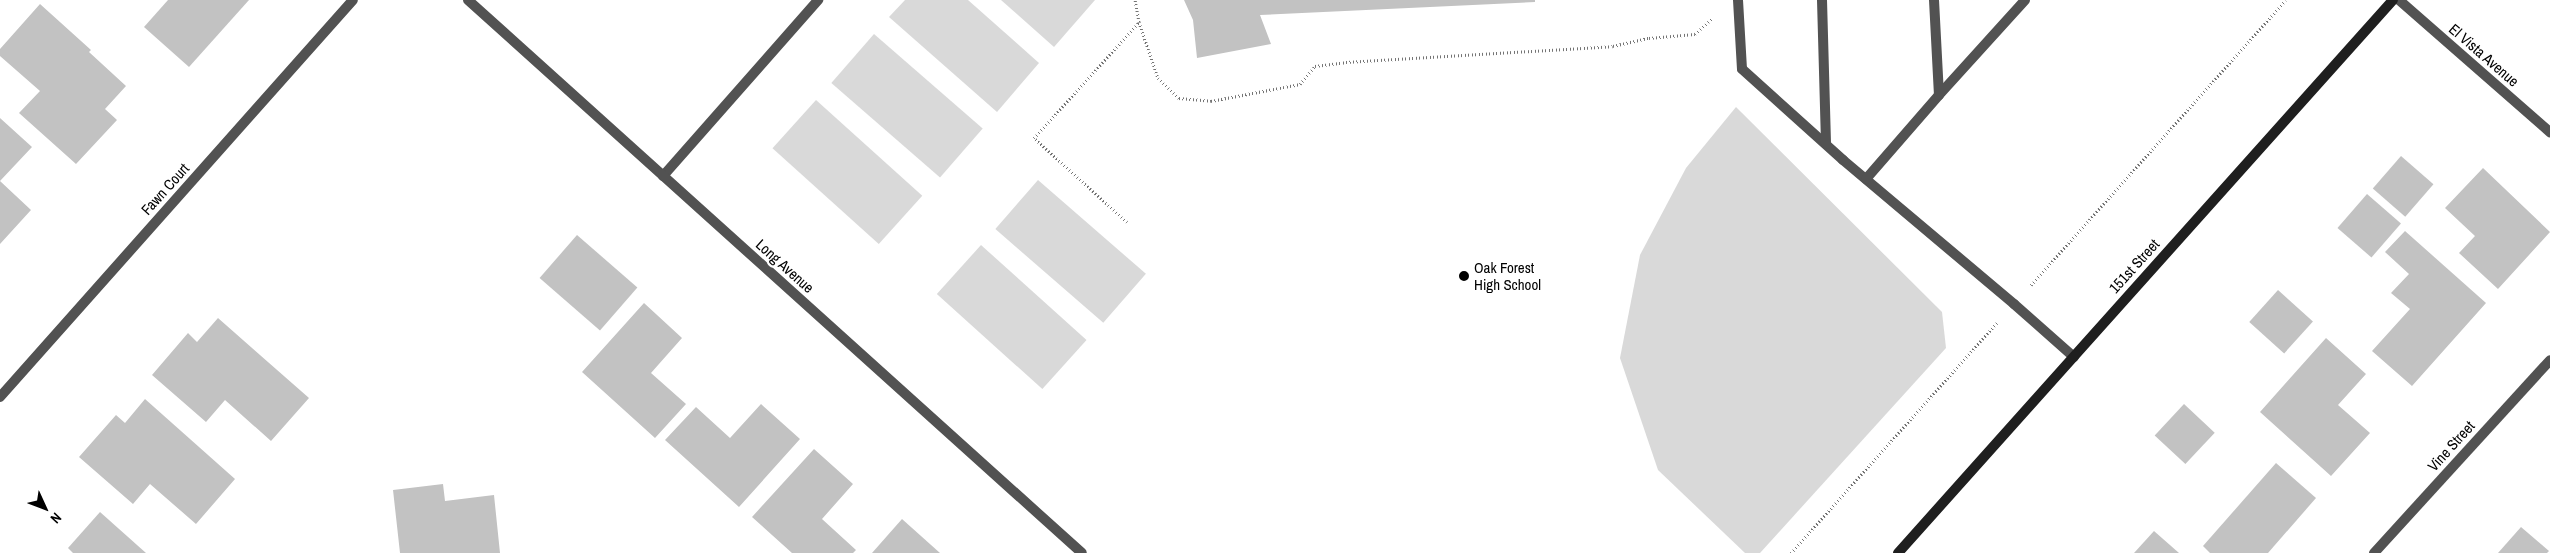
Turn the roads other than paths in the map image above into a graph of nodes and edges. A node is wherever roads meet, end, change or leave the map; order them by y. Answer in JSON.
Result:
{"nodes":[{"id":1,"x":353,"y":0,"type":"edge"},
{"id":2,"x":468,"y":0,"type":"edge"},
{"id":3,"x":818,"y":0,"type":"edge"},
{"id":4,"x":1738,"y":0,"type":"edge"},
{"id":5,"x":1822,"y":0,"type":"edge"},
{"id":6,"x":1934,"y":0,"type":"edge"},
{"id":7,"x":2025,"y":0,"type":"edge"},
{"id":8,"x":2393,"y":0,"type":"edge"},
{"id":9,"x":2399,"y":0,"type":"edge"},
{"id":10,"x":1939,"y":94,"type":"junction"},
{"id":11,"x":2550,"y":132,"type":"edge"},
{"id":12,"x":1826,"y":144,"type":"junction"},
{"id":13,"x":663,"y":176,"type":"junction"},
{"id":14,"x":1866,"y":179,"type":"junction"},
{"id":15,"x":2074,"y":357,"type":"junction"},
{"id":16,"x":2550,"y":360,"type":"edge"},
{"id":17,"x":0,"y":397,"type":"edge"},
{"id":18,"x":1082,"y":553,"type":"edge"},
{"id":19,"x":1898,"y":553,"type":"edge"},
{"id":20,"x":2374,"y":553,"type":"edge"}],
"edges":[{"from":1,"to":17,"type":"street","name":"Fawn Court"},
{"from":2,"to":13,"type":"street","name":"Long Avenue"},
{"from":3,"to":13,"type":"street"},
{"from":4,"to":12,"type":"street"},
{"from":5,"to":12,"type":"street"},
{"from":6,"to":10,"type":"street"},
{"from":7,"to":10,"type":"street"},
{"from":8,"to":15,"type":"street","name":"151st Street"},
{"from":9,"to":11,"type":"street","name":"El Vista Avenue"},
{"from":10,"to":14,"type":"street"},
{"from":12,"to":14,"type":"street"},
{"from":13,"to":18,"type":"street","name":"Long Avenue"},
{"from":14,"to":15,"type":"street"},
{"from":15,"to":19,"type":"street","name":"151st Street"},
{"from":16,"to":20,"type":"street","name":"Vine Street"}]}
